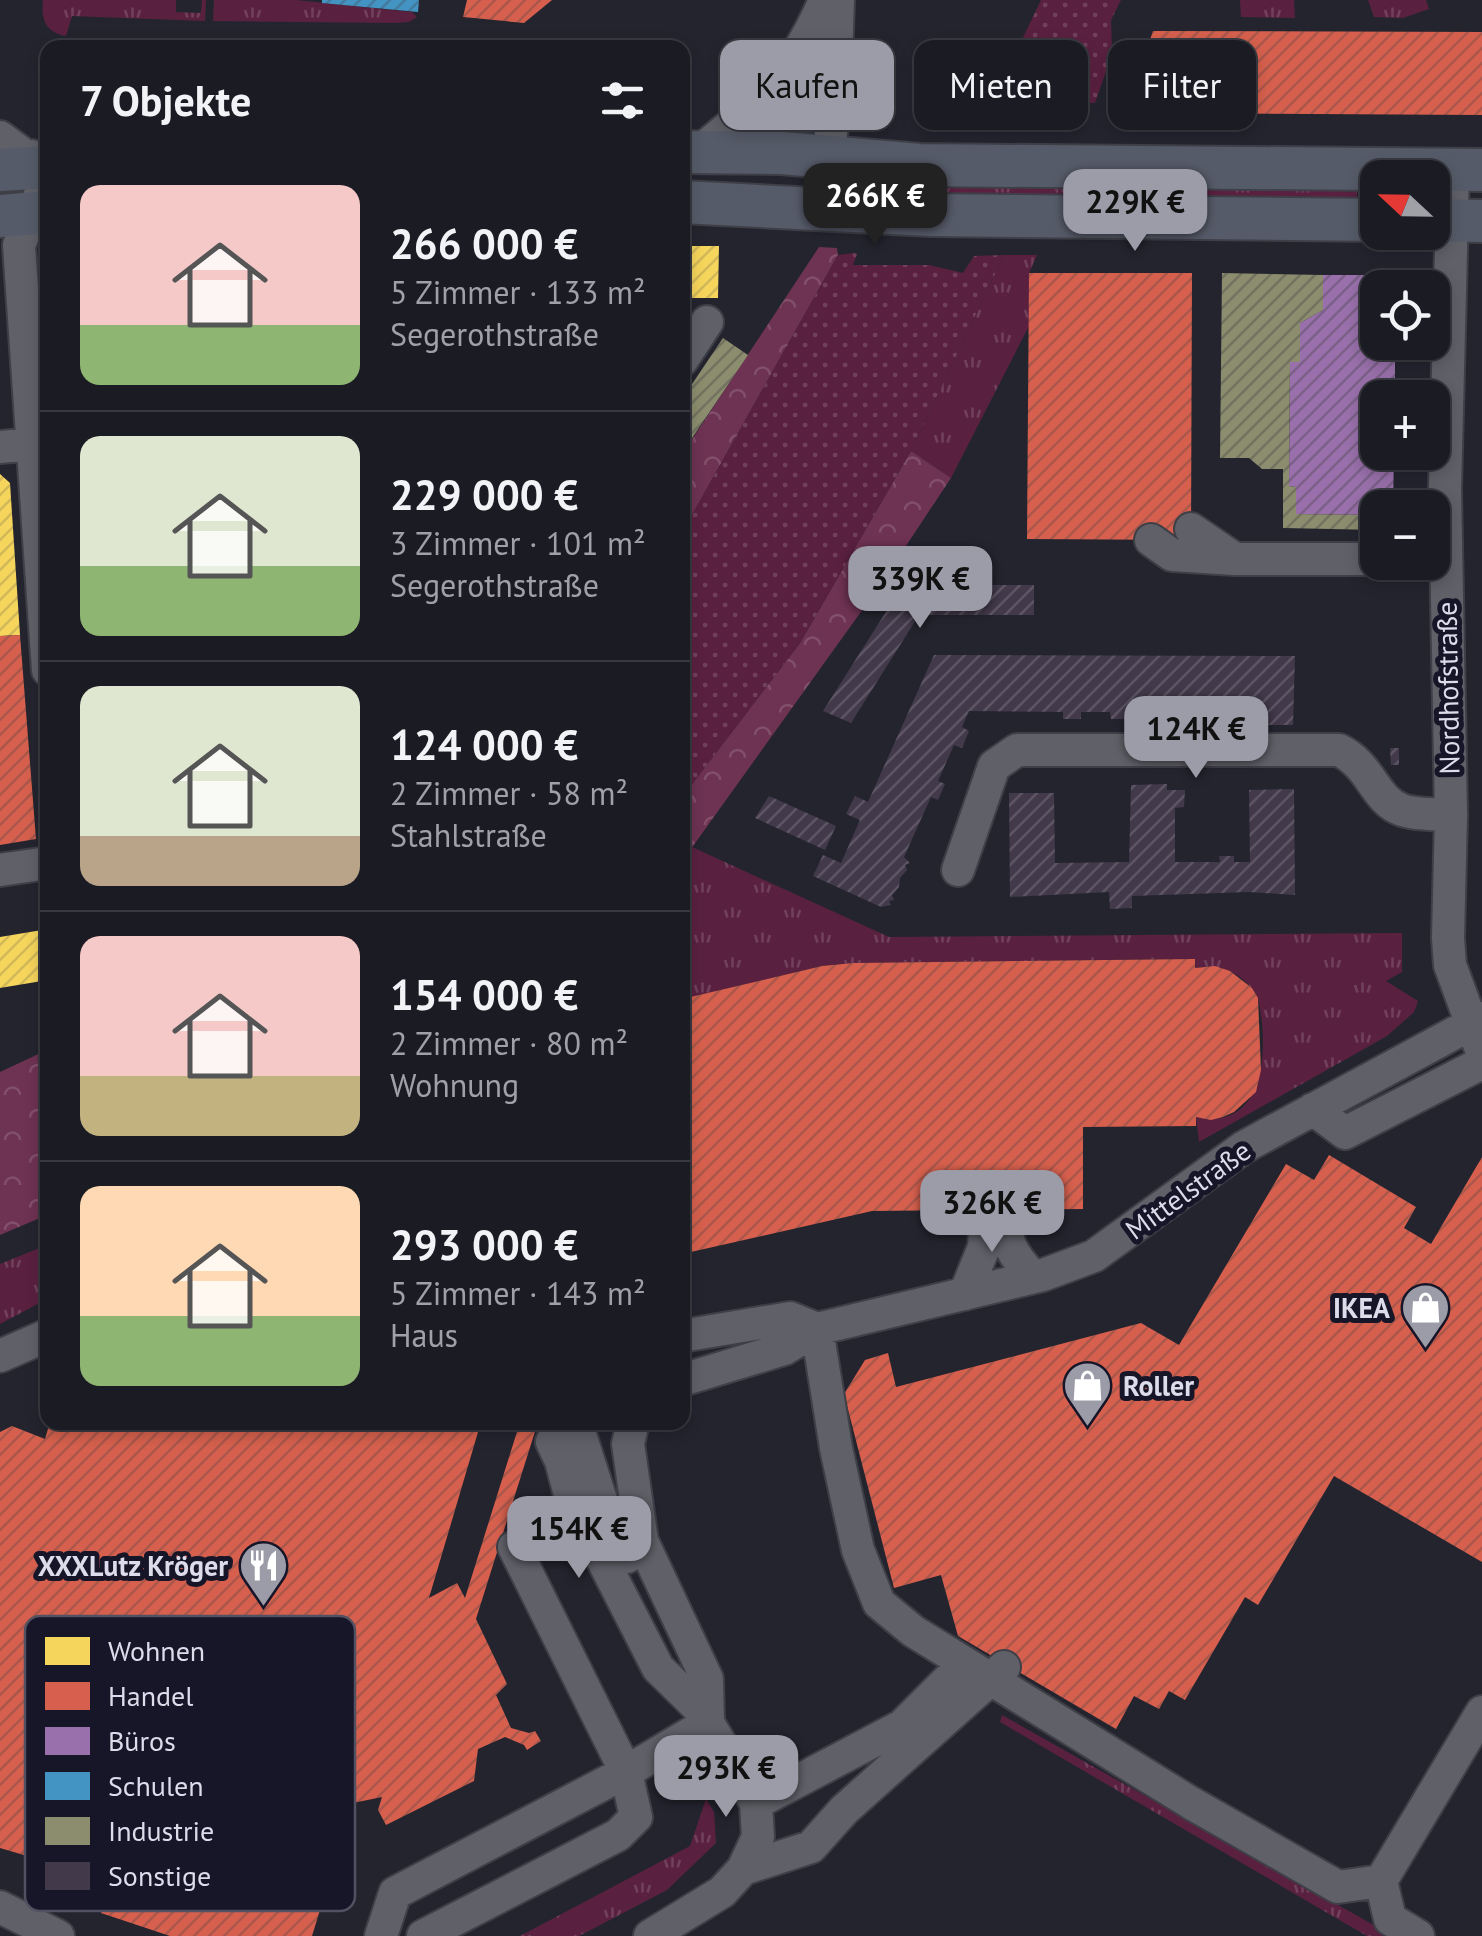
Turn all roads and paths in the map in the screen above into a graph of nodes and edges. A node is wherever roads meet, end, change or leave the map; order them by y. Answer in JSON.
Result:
{"nodes":[{"id":1,"x":825,"y":0,"type":"edge"},
{"id":2,"x":838,"y":0,"type":"edge"},
{"id":3,"x":0,"y":137,"type":"edge"},
{"id":4,"x":691,"y":152,"type":"edge"},
{"id":5,"x":828,"y":157,"type":"junction"},
{"id":6,"x":40,"y":160,"type":"edge"},
{"id":7,"x":40,"y":164,"type":"edge"},
{"id":8,"x":0,"y":170,"type":"edge"},
{"id":9,"x":1468,"y":170,"type":"edge"},
{"id":10,"x":690,"y":202,"type":"edge"},
{"id":11,"x":31,"y":207,"type":"edge"},
{"id":12,"x":824,"y":209,"type":"junction"},
{"id":13,"x":1360,"y":220,"type":"edge"},
{"id":14,"x":1455,"y":221,"type":"edge"},
{"id":15,"x":707,"y":322,"type":"dead end"},
{"id":16,"x":690,"y":348,"type":"edge"},
{"id":17,"x":16,"y":446,"type":"edge"},
{"id":18,"x":1442,"y":490,"type":"edge"},
{"id":19,"x":1191,"y":529,"type":"dead end"},
{"id":20,"x":1152,"y":540,"type":"dead end"},
{"id":21,"x":1235,"y":559,"type":"junction"},
{"id":22,"x":1360,"y":559,"type":"edge"},
{"id":23,"x":1440,"y":580,"type":"edge"},
{"id":24,"x":40,"y":614,"type":"edge"},
{"id":25,"x":1451,"y":815,"type":"junction"},
{"id":26,"x":40,"y":864,"type":"edge"},
{"id":27,"x":0,"y":870,"type":"edge"},
{"id":28,"x":958,"y":870,"type":"dead end"},
{"id":29,"x":1479,"y":1031,"type":"edge"},
{"id":30,"x":1482,"y":1063,"type":"edge"},
{"id":31,"x":1312,"y":1109,"type":"junction"},
{"id":32,"x":1033,"y":1277,"type":"junction"},
{"id":33,"x":966,"y":1294,"type":"junction"},
{"id":34,"x":817,"y":1328,"type":"junction"},
{"id":35,"x":690,"y":1335,"type":"edge"},
{"id":36,"x":40,"y":1338,"type":"edge"},
{"id":37,"x":0,"y":1356,"type":"edge"},
{"id":38,"x":690,"y":1378,"type":"edge"},
{"id":39,"x":632,"y":1430,"type":"edge"},
{"id":40,"x":563,"y":1431,"type":"edge"},
{"id":41,"x":514,"y":1548,"type":"dead end"},
{"id":42,"x":986,"y":1668,"type":"junction"},
{"id":43,"x":1482,"y":1712,"type":"edge"},
{"id":44,"x":708,"y":1720,"type":"junction"},
{"id":45,"x":626,"y":1772,"type":"junction"},
{"id":46,"x":756,"y":1803,"type":"junction"},
{"id":47,"x":743,"y":1869,"type":"junction"},
{"id":48,"x":1380,"y":1881,"type":"junction"},
{"id":49,"x":0,"y":1907,"type":"edge"},
{"id":50,"x":666,"y":1932,"type":"edge"},
{"id":51,"x":58,"y":1936,"type":"edge"},
{"id":52,"x":382,"y":1936,"type":"edge"},
{"id":53,"x":423,"y":1936,"type":"edge"},
{"id":54,"x":1418,"y":1936,"type":"edge"}],
"edges":[{"from":1,"to":4,"type":"street"},
{"from":2,"to":5,"type":"street"},
{"from":3,"to":6,"type":"street"},
{"from":4,"to":5,"type":"main road"},
{"from":5,"to":9,"type":"main road"},
{"from":5,"to":12,"type":"street"},
{"from":7,"to":8,"type":"main road"},
{"from":9,"to":14,"type":"street","name":"Nordhofstraße"},
{"from":10,"to":12,"type":"main road"},
{"from":11,"to":17,"type":"street"},
{"from":12,"to":13,"type":"main road"},
{"from":14,"to":18,"type":"street","name":"Nordhofstraße"},
{"from":15,"to":16,"type":"street"},
{"from":17,"to":24,"type":"street"},
{"from":19,"to":21,"type":"street"},
{"from":20,"to":21,"type":"street"},
{"from":21,"to":22,"type":"street"},
{"from":23,"to":25,"type":"street","name":"Nordhofstraße"},
{"from":25,"to":28,"type":"street"},
{"from":25,"to":29,"type":"street","name":"Nordhofstraße"},
{"from":26,"to":27,"type":"street"},
{"from":29,"to":31,"type":"street","name":"Mittelstraße"},
{"from":30,"to":31,"type":"street"},
{"from":31,"to":32,"type":"street","name":"Mittelstraße"},
{"from":32,"to":33,"type":"street","name":"Mittelstraße"},
{"from":32,"to":33,"type":"street"},
{"from":33,"to":34,"type":"street","name":"Mittelstraße"},
{"from":34,"to":35,"type":"street"},
{"from":34,"to":38,"type":"street"},
{"from":34,"to":42,"type":"street"},
{"from":36,"to":37,"type":"street"},
{"from":39,"to":44,"type":"street"},
{"from":40,"to":44,"type":"street"},
{"from":41,"to":45,"type":"street"},
{"from":42,"to":46,"type":"street"},
{"from":42,"to":47,"type":"street"},
{"from":42,"to":48,"type":"street"},
{"from":43,"to":48,"type":"street"},
{"from":44,"to":45,"type":"street"},
{"from":44,"to":46,"type":"street"},
{"from":45,"to":52,"type":"street"},
{"from":45,"to":53,"type":"street"},
{"from":46,"to":47,"type":"street"},
{"from":47,"to":50,"type":"street"},
{"from":48,"to":54,"type":"street"},
{"from":49,"to":51,"type":"street"}]}
